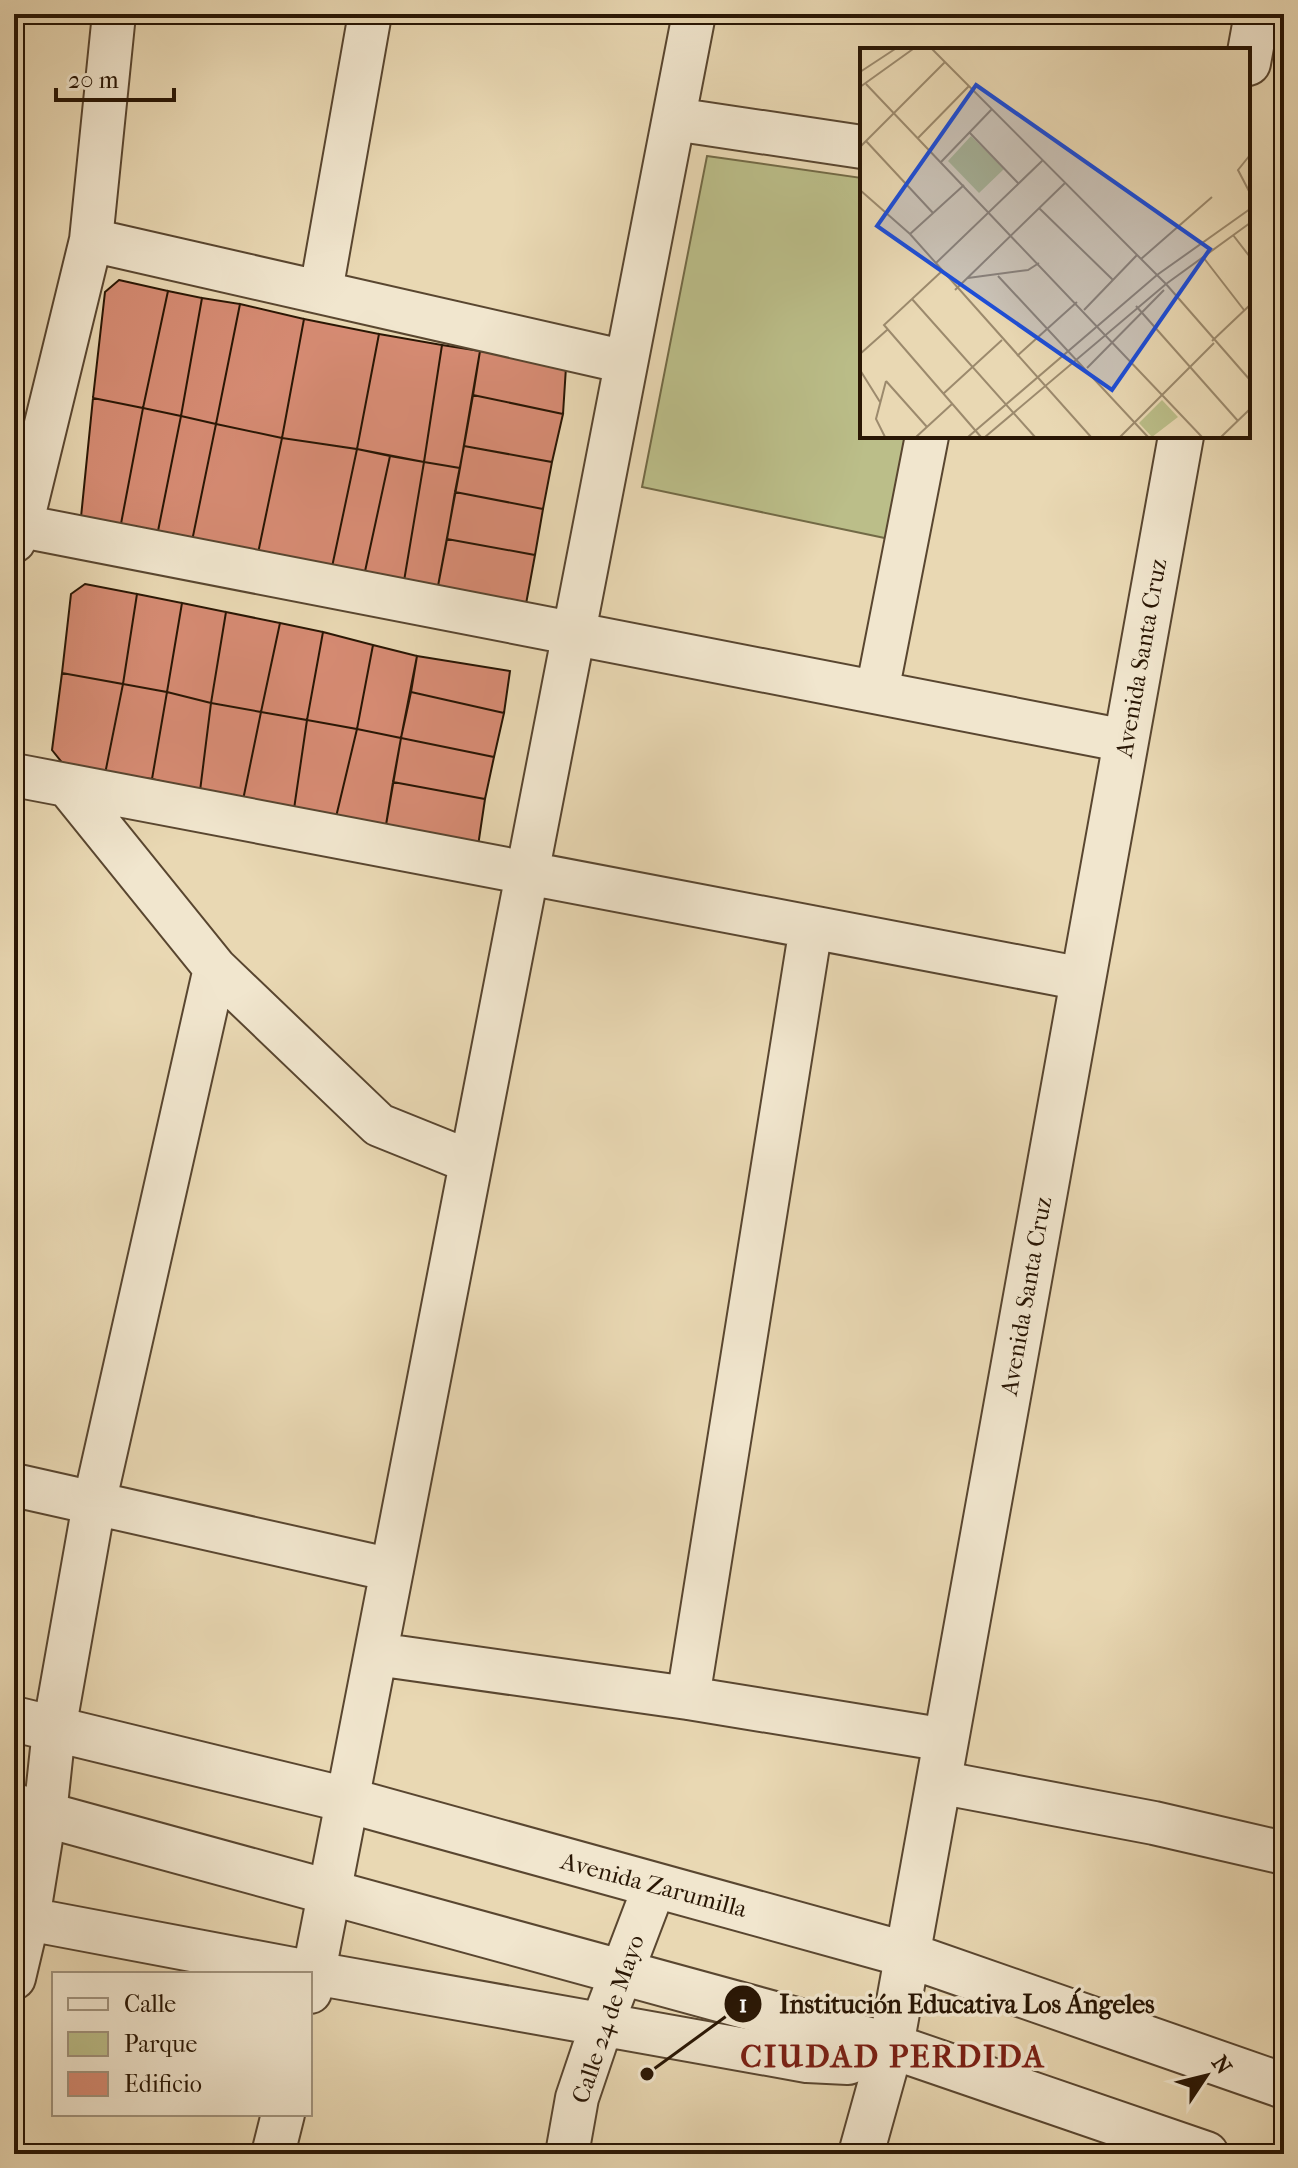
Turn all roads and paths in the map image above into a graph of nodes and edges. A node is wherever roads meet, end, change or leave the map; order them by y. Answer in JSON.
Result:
{"nodes":[{"id":1,"x":114,"y":14,"type":"edge"},
{"id":2,"x":370,"y":14,"type":"edge"},
{"id":3,"x":694,"y":14,"type":"edge"},
{"id":4,"x":1257,"y":14,"type":"edge"},
{"id":5,"x":1250,"y":52,"type":"edge"},
{"id":6,"x":674,"y":119,"type":"junction"},
{"id":7,"x":860,"y":147,"type":"edge"},
{"id":8,"x":91,"y":240,"type":"junction"},
{"id":9,"x":321,"y":291,"type":"junction"},
{"id":10,"x":626,"y":362,"type":"junction"},
{"id":11,"x":927,"y":438,"type":"edge"},
{"id":12,"x":1181,"y":438,"type":"edge"},
{"id":13,"x":17,"y":533,"type":"edge"},
{"id":14,"x":574,"y":633,"type":"junction"},
{"id":15,"x":877,"y":692,"type":"junction"},
{"id":16,"x":1126,"y":741,"type":"junction"},
{"id":17,"x":14,"y":775,"type":"edge"},
{"id":18,"x":68,"y":786,"type":"junction"},
{"id":19,"x":527,"y":872,"type":"junction"},
{"id":20,"x":811,"y":927,"type":"junction"},
{"id":21,"x":215,"y":968,"type":"junction"},
{"id":22,"x":1083,"y":979,"type":"junction"},
{"id":23,"x":471,"y":1162,"type":"junction"},
{"id":24,"x":14,"y":1485,"type":"edge"},
{"id":25,"x":94,"y":1504,"type":"junction"},
{"id":26,"x":392,"y":1570,"type":"junction"},
{"id":27,"x":376,"y":1654,"type":"junction"},
{"id":28,"x":688,"y":1698,"type":"junction"},
{"id":29,"x":34,"y":1724,"type":"edge"},
{"id":30,"x":942,"y":1761,"type":"junction"},
{"id":31,"x":347,"y":1800,"type":"junction"},
{"id":32,"x":30,"y":1810,"type":"edge"},
{"id":33,"x":1284,"y":1853,"type":"edge"},
{"id":34,"x":655,"y":1885,"type":"junction"},
{"id":35,"x":330,"y":1893,"type":"junction"},
{"id":36,"x":28,"y":1919,"type":"junction"},
{"id":37,"x":908,"y":1955,"type":"junction"},
{"id":38,"x":263,"y":1972,"type":"edge"},
{"id":39,"x":623,"y":1973,"type":"junction"},
{"id":40,"x":14,"y":1978,"type":"edge"},
{"id":41,"x":312,"y":1983,"type":"edge"},
{"id":42,"x":602,"y":2024,"type":"junction"},
{"id":43,"x":891,"y":2046,"type":"junction"},
{"id":44,"x":1284,"y":2086,"type":"edge"},
{"id":45,"x":282,"y":2116,"type":"edge"},
{"id":46,"x":273,"y":2154,"type":"edge"},
{"id":47,"x":567,"y":2154,"type":"edge"},
{"id":48,"x":861,"y":2154,"type":"edge"},
{"id":49,"x":1206,"y":2154,"type":"edge"}],
"edges":[{"from":1,"to":8,"type":"street"},
{"from":2,"to":9,"type":"street"},
{"from":3,"to":6,"type":"street"},
{"from":4,"to":5,"type":"street"},
{"from":6,"to":7,"type":"street"},
{"from":6,"to":10,"type":"street"},
{"from":8,"to":9,"type":"street"},
{"from":8,"to":13,"type":"street"},
{"from":9,"to":10,"type":"street"},
{"from":10,"to":14,"type":"street"},
{"from":11,"to":15,"type":"street"},
{"from":12,"to":16,"type":"street","name":"Avenida Santa Cruz"},
{"from":13,"to":14,"type":"street"},
{"from":14,"to":15,"type":"street"},
{"from":14,"to":19,"type":"street"},
{"from":15,"to":16,"type":"street"},
{"from":16,"to":22,"type":"street","name":"Avenida Santa Cruz"},
{"from":17,"to":18,"type":"street"},
{"from":18,"to":19,"type":"street"},
{"from":18,"to":21,"type":"street"},
{"from":19,"to":20,"type":"street"},
{"from":19,"to":23,"type":"street"},
{"from":20,"to":22,"type":"street"},
{"from":20,"to":28,"type":"street"},
{"from":21,"to":23,"type":"street"},
{"from":21,"to":25,"type":"street"},
{"from":22,"to":30,"type":"street","name":"Avenida Santa Cruz"},
{"from":23,"to":26,"type":"street"},
{"from":24,"to":25,"type":"street"},
{"from":25,"to":26,"type":"street"},
{"from":25,"to":29,"type":"street"},
{"from":26,"to":27,"type":"street"},
{"from":27,"to":28,"type":"street"},
{"from":27,"to":31,"type":"street"},
{"from":28,"to":30,"type":"street"},
{"from":29,"to":31,"type":"street","name":"Avenida Zarumilla"},
{"from":29,"to":32,"type":"street"},
{"from":30,"to":33,"type":"street"},
{"from":30,"to":37,"type":"street","name":"Avenida Santa Cruz"},
{"from":31,"to":34,"type":"street","name":"Avenida Zarumilla"},
{"from":31,"to":35,"type":"street"},
{"from":32,"to":35,"type":"street"},
{"from":32,"to":36,"type":"street"},
{"from":34,"to":37,"type":"street","name":"Avenida Zarumilla"},
{"from":34,"to":39,"type":"street","name":"Calle 24 de Mayo"},
{"from":35,"to":39,"type":"street"},
{"from":35,"to":41,"type":"street"},
{"from":36,"to":38,"type":"street"},
{"from":36,"to":40,"type":"street"},
{"from":37,"to":43,"type":"street","name":"Avenida Santa Cruz"},
{"from":37,"to":44,"type":"street","name":"Avenida Zarumilla"},
{"from":39,"to":42,"type":"street","name":"Calle 24 de Mayo"},
{"from":39,"to":43,"type":"street"},
{"from":41,"to":42,"type":"street"},
{"from":42,"to":43,"type":"street"},
{"from":42,"to":47,"type":"street","name":"Calle 24 de Mayo"},
{"from":43,"to":48,"type":"street","name":"Avenida Santa Cruz"},
{"from":43,"to":49,"type":"street"},
{"from":45,"to":46,"type":"street"}]}
